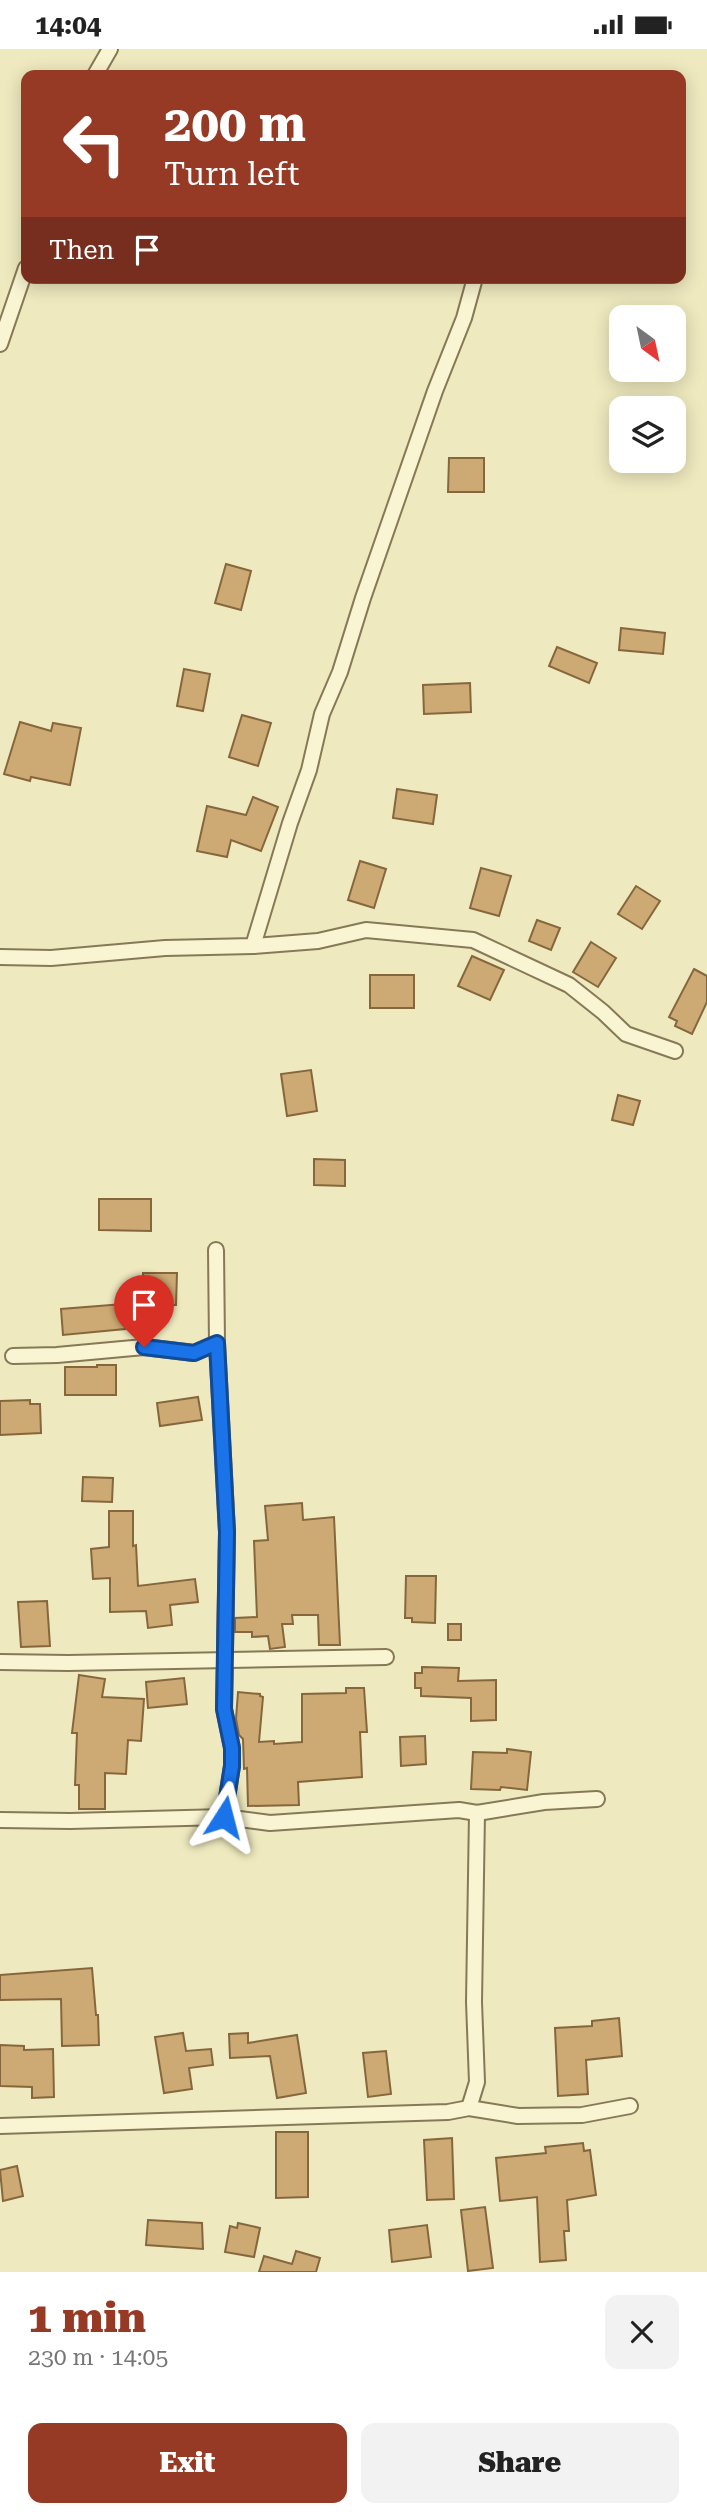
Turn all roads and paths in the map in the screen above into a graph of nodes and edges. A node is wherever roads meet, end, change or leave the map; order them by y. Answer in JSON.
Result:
{"nodes":[{"id":1,"x":110,"y":49,"type":"edge"},
{"id":2,"x":98,"y":70,"type":"edge"},
{"id":3,"x":21,"y":283,"type":"edge"},
{"id":4,"x":473,"y":284,"type":"edge"},
{"id":5,"x":0,"y":344,"type":"edge"},
{"id":6,"x":253,"y":946,"type":"junction"},
{"id":7,"x":0,"y":957,"type":"edge"},
{"id":8,"x":675,"y":1051,"type":"dead end"},
{"id":9,"x":216,"y":1250,"type":"dead end"},
{"id":10,"x":217,"y":1343,"type":"junction"},
{"id":11,"x":13,"y":1356,"type":"dead end"},
{"id":12,"x":386,"y":1657,"type":"dead end"},
{"id":13,"x":224,"y":1660,"type":"junction"},
{"id":14,"x":0,"y":1663,"type":"edge"},
{"id":15,"x":597,"y":1799,"type":"dead end"},
{"id":16,"x":477,"y":1813,"type":"junction"},
{"id":17,"x":224,"y":1817,"type":"junction"},
{"id":18,"x":0,"y":1820,"type":"edge"},
{"id":19,"x":630,"y":2106,"type":"dead end"},
{"id":20,"x":469,"y":2108,"type":"junction"},
{"id":21,"x":0,"y":2126,"type":"edge"}],
"edges":[{"from":1,"to":2,"type":"street"},
{"from":3,"to":5,"type":"street"},
{"from":4,"to":6,"type":"street"},
{"from":6,"to":7,"type":"street"},
{"from":6,"to":8,"type":"street"},
{"from":9,"to":10,"type":"street"},
{"from":10,"to":11,"type":"street"},
{"from":10,"to":13,"type":"street"},
{"from":12,"to":13,"type":"street"},
{"from":13,"to":14,"type":"street"},
{"from":13,"to":17,"type":"street"},
{"from":15,"to":16,"type":"street"},
{"from":16,"to":17,"type":"street"},
{"from":16,"to":20,"type":"street"},
{"from":17,"to":18,"type":"street"},
{"from":19,"to":20,"type":"street"},
{"from":20,"to":21,"type":"street"}]}
